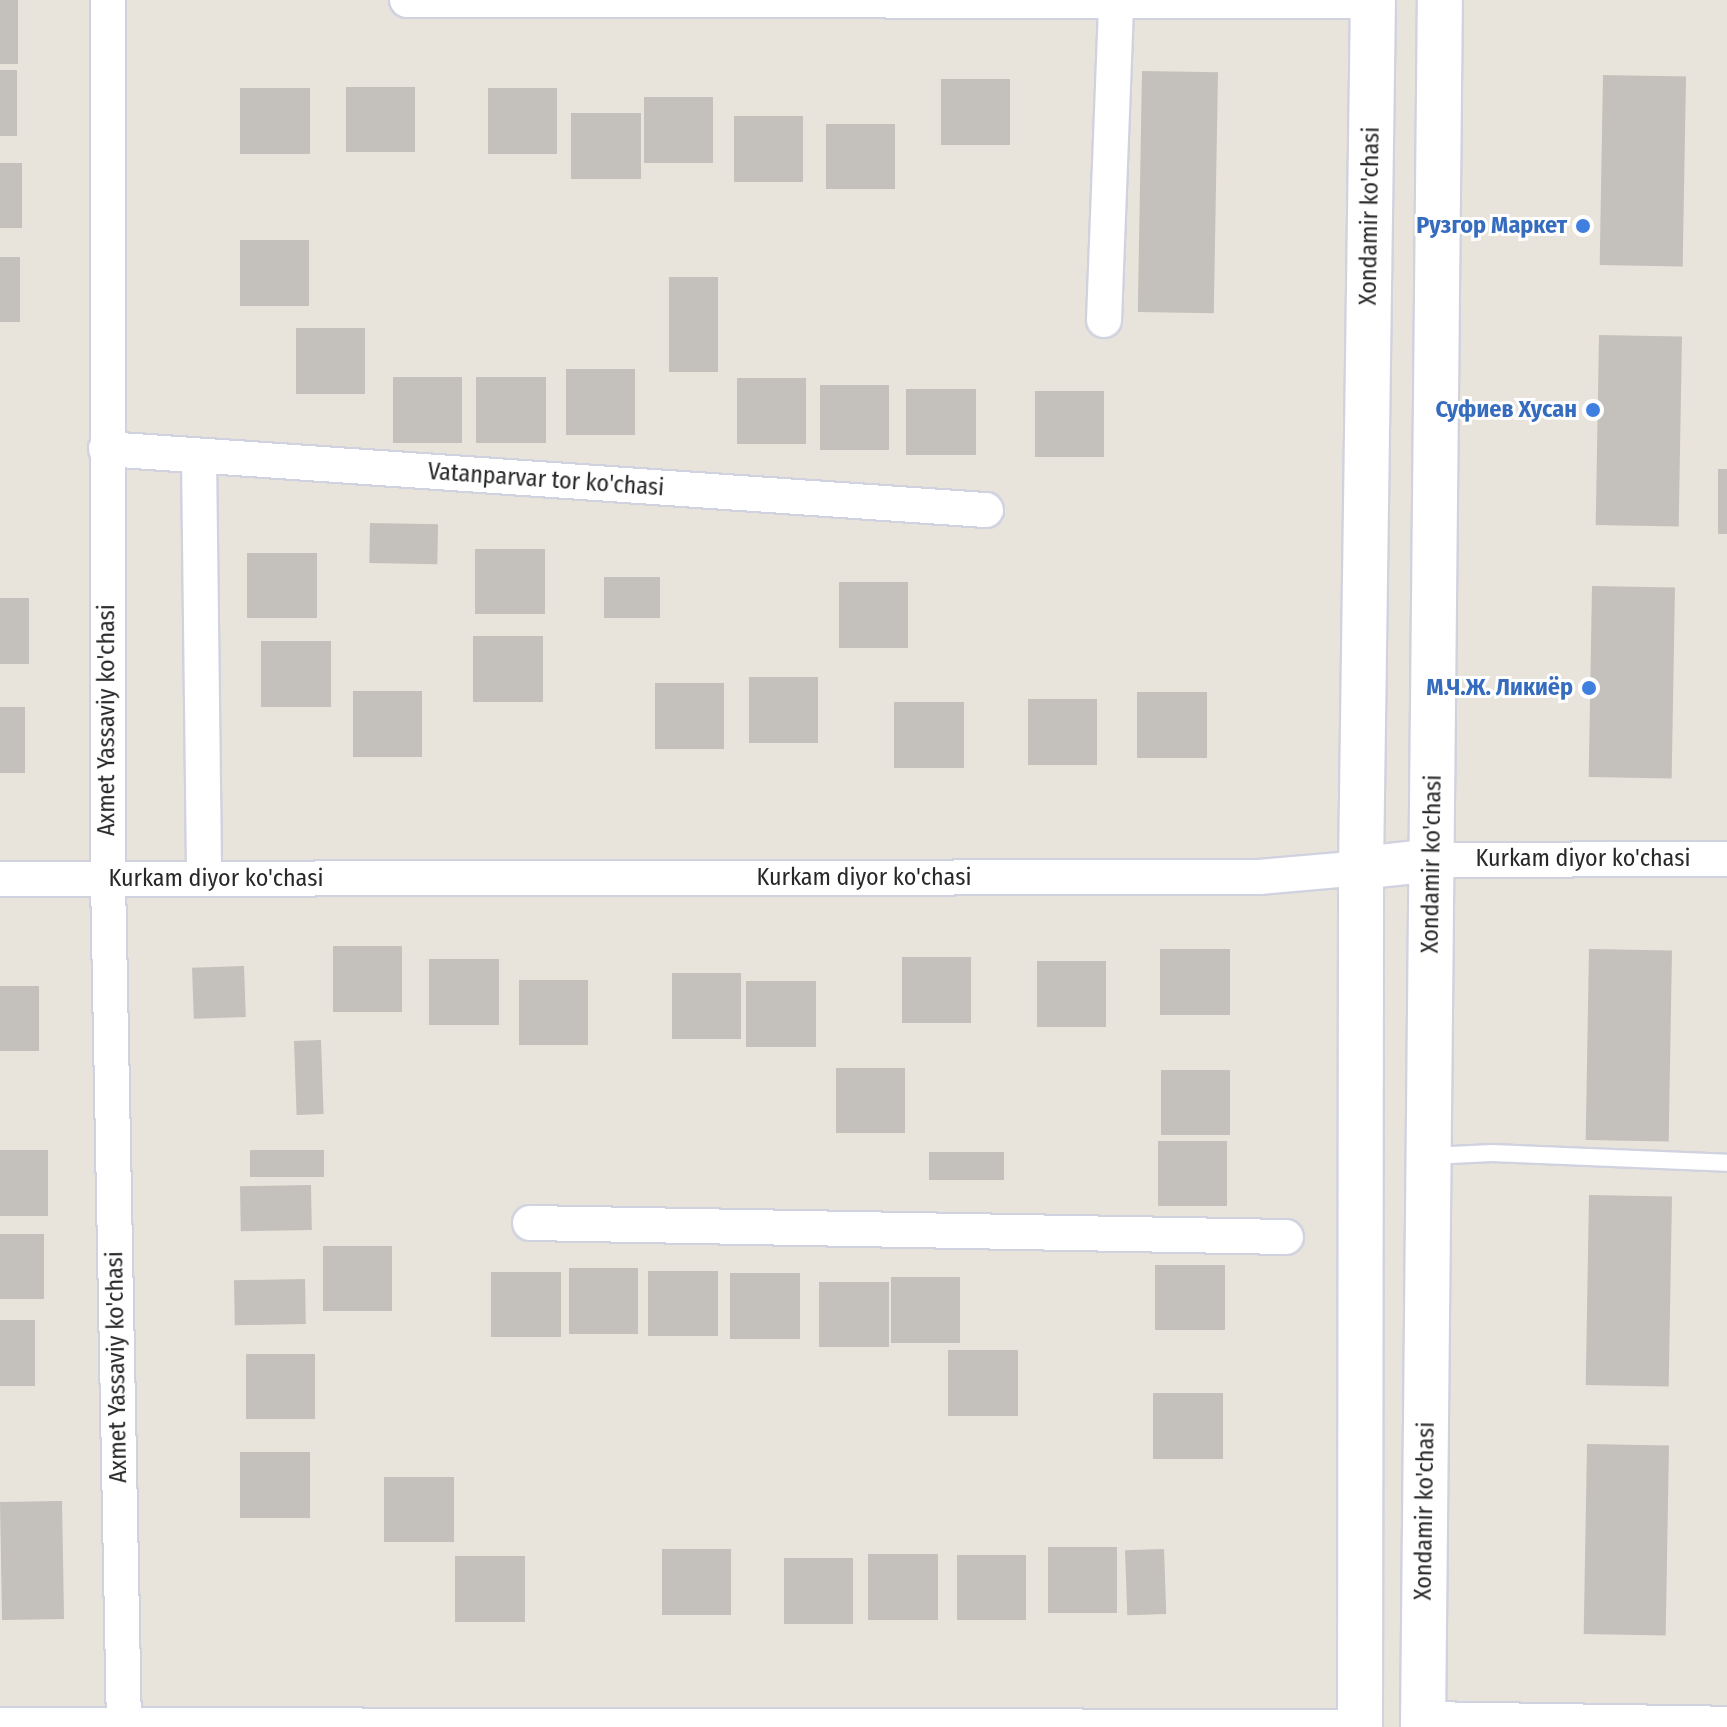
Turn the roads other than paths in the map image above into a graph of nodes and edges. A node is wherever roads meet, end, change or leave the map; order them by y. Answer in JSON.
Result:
{"nodes":[{"id":1,"x":108,"y":0,"type":"edge"},
{"id":2,"x":407,"y":0,"type":"edge"},
{"id":3,"x":1373,"y":0,"type":"edge"},
{"id":4,"x":1440,"y":0,"type":"edge"},
{"id":5,"x":453,"y":1,"type":"edge"},
{"id":6,"x":1116,"y":2,"type":"edge"},
{"id":7,"x":1104,"y":320,"type":"dead end"},
{"id":8,"x":106,"y":449,"type":"junction"},
{"id":9,"x":199,"y":457,"type":"junction"},
{"id":10,"x":986,"y":510,"type":"dead end"},
{"id":11,"x":1727,"y":859,"type":"edge"},
{"id":12,"x":1433,"y":860,"type":"junction"},
{"id":13,"x":1361,"y":868,"type":"junction"},
{"id":14,"x":204,"y":878,"type":"junction"},
{"id":15,"x":0,"y":879,"type":"edge"},
{"id":16,"x":108,"y":879,"type":"junction"},
{"id":17,"x":1429,"y":1156,"type":"junction"},
{"id":18,"x":1727,"y":1163,"type":"edge"},
{"id":19,"x":530,"y":1223,"type":"dead end"},
{"id":20,"x":1286,"y":1237,"type":"dead end"},
{"id":21,"x":1423,"y":1723,"type":"edge"},
{"id":22,"x":1727,"y":1724,"type":"edge"},
{"id":23,"x":0,"y":1725,"type":"edge"},
{"id":24,"x":124,"y":1726,"type":"edge"},
{"id":25,"x":219,"y":1726,"type":"edge"},
{"id":26,"x":1358,"y":1727,"type":"edge"}],
"edges":[{"from":1,"to":8,"type":"street","name":"Axmet Yassaviy ko'chasi"},
{"from":2,"to":5,"type":"street"},
{"from":3,"to":6,"type":"street"},
{"from":3,"to":13,"type":"main road","name":"Xondamir ko'chasi"},
{"from":4,"to":12,"type":"main road","name":"Xondamir ko'chasi"},
{"from":5,"to":6,"type":"street"},
{"from":6,"to":7,"type":"street"},
{"from":8,"to":9,"type":"street","name":"Vatanparvar tor ko'chasi"},
{"from":8,"to":16,"type":"street","name":"Axmet Yassaviy ko'chasi"},
{"from":9,"to":10,"type":"street","name":"Vatanparvar tor ko'chasi"},
{"from":9,"to":14,"type":"street"},
{"from":11,"to":12,"type":"street","name":"Kurkam diyor ko'chasi"},
{"from":12,"to":13,"type":"street","name":"Kurkam diyor ko'chasi"},
{"from":12,"to":17,"type":"main road","name":"Xondamir ko'chasi"},
{"from":13,"to":14,"type":"street","name":"Kurkam diyor ko'chasi"},
{"from":13,"to":26,"type":"main road","name":"Xondamir ko'chasi"},
{"from":14,"to":16,"type":"street","name":"Kurkam diyor ko'chasi"},
{"from":15,"to":16,"type":"street","name":"Kurkam diyor ko'chasi"},
{"from":16,"to":24,"type":"street","name":"Axmet Yassaviy ko'chasi"},
{"from":17,"to":18,"type":"lane"},
{"from":17,"to":21,"type":"main road","name":"Xondamir ko'chasi"},
{"from":19,"to":20,"type":"street"},
{"from":21,"to":22,"type":"street"},
{"from":23,"to":24,"type":"street"},
{"from":24,"to":25,"type":"street"},
{"from":25,"to":26,"type":"street"}]}
